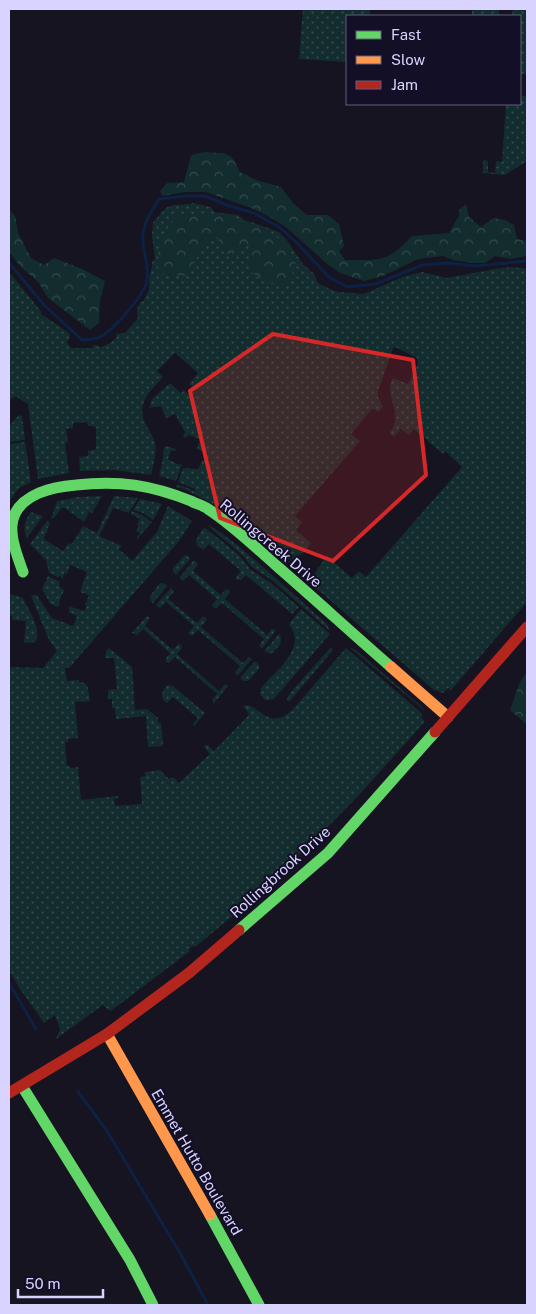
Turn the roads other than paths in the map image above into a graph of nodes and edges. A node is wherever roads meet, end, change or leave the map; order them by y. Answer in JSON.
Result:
{"nodes":[{"id":1,"x":23,"y":572,"type":"dead end"},
{"id":2,"x":527,"y":628,"type":"edge"},
{"id":3,"x":448,"y":717,"type":"junction"},
{"id":4,"x":107,"y":1034,"type":"junction"},
{"id":5,"x":22,"y":1086,"type":"junction"},
{"id":6,"x":9,"y":1094,"type":"edge"},
{"id":7,"x":153,"y":1305,"type":"edge"},
{"id":8,"x":260,"y":1305,"type":"edge"}],
"edges":[{"from":1,"to":3,"type":"street","name":"Rollingcreek Drive"},
{"from":2,"to":3,"type":"street","name":"Rollingbrook Drive"},
{"from":3,"to":4,"type":"street","name":"Rollingbrook Drive"},
{"from":4,"to":5,"type":"street","name":"Rollingbrook Drive"},
{"from":4,"to":8,"type":"street","name":"Emmet Hutto Boulevard"},
{"from":5,"to":6,"type":"street","name":"Rollingbrook Drive"},
{"from":5,"to":7,"type":"street"}]}
